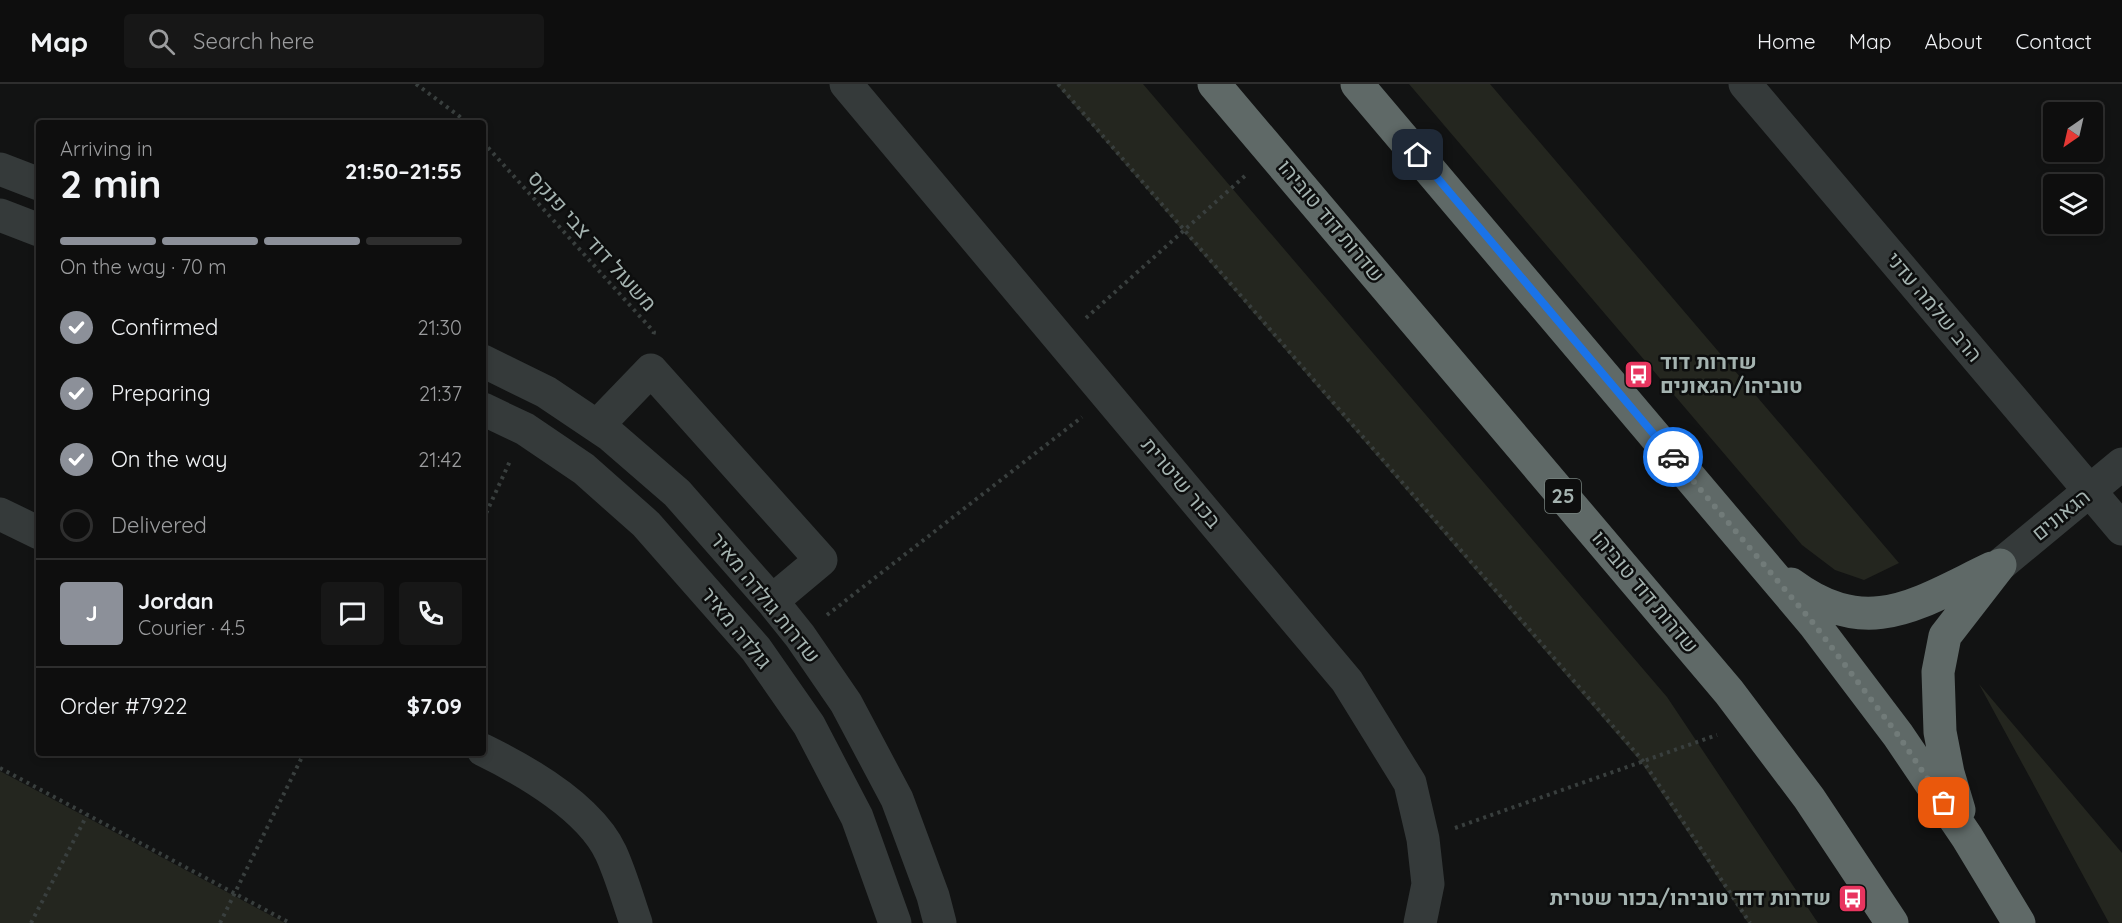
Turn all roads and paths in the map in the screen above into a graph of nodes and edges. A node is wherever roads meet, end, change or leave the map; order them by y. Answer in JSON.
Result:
{"nodes":[{"id":1,"x":416,"y":84,"type":"edge"},
{"id":2,"x":846,"y":84,"type":"edge"},
{"id":3,"x":1058,"y":84,"type":"edge"},
{"id":4,"x":1214,"y":84,"type":"edge"},
{"id":5,"x":1357,"y":84,"type":"edge"},
{"id":6,"x":1745,"y":84,"type":"edge"},
{"id":7,"x":463,"y":120,"type":"edge"},
{"id":8,"x":486,"y":145,"type":"edge"},
{"id":9,"x":1271,"y":151,"type":"junction"},
{"id":10,"x":0,"y":169,"type":"edge"},
{"id":11,"x":36,"y":183,"type":"edge"},
{"id":12,"x":0,"y":215,"type":"edge"},
{"id":13,"x":36,"y":229,"type":"edge"},
{"id":14,"x":1185,"y":230,"type":"junction"},
{"id":15,"x":1061,"y":341,"type":"junction"},
{"id":16,"x":486,"y":362,"type":"edge"},
{"id":17,"x":651,"y":370,"type":"junction"},
{"id":18,"x":1108,"y":397,"type":"junction"},
{"id":19,"x":486,"y":410,"type":"edge"},
{"id":20,"x":597,"y":426,"type":"junction"},
{"id":21,"x":525,"y":429,"type":"junction"},
{"id":22,"x":2122,"y":464,"type":"edge"},
{"id":23,"x":2090,"y":491,"type":"junction"},
{"id":24,"x":0,"y":514,"type":"edge"},
{"id":25,"x":486,"y":514,"type":"edge"},
{"id":26,"x":2122,"y":529,"type":"edge"},
{"id":27,"x":36,"y":532,"type":"edge"},
{"id":28,"x":1764,"y":564,"type":"junction"},
{"id":29,"x":2000,"y":565,"type":"junction"},
{"id":30,"x":772,"y":601,"type":"junction"},
{"id":31,"x":800,"y":636,"type":"junction"},
{"id":32,"x":1752,"y":722,"type":"junction"},
{"id":33,"x":486,"y":751,"type":"edge"},
{"id":34,"x":303,"y":756,"type":"edge"},
{"id":35,"x":1642,"y":761,"type":"junction"},
{"id":36,"x":0,"y":768,"type":"edge"},
{"id":37,"x":87,"y":815,"type":"junction"},
{"id":38,"x":1967,"y":837,"type":"junction"},
{"id":39,"x":1424,"y":839,"type":"junction"},
{"id":40,"x":235,"y":893,"type":"junction"},
{"id":41,"x":31,"y":923,"type":"edge"},
{"id":42,"x":220,"y":923,"type":"edge"},
{"id":43,"x":290,"y":923,"type":"edge"},
{"id":44,"x":636,"y":923,"type":"edge"},
{"id":45,"x":895,"y":923,"type":"edge"},
{"id":46,"x":940,"y":923,"type":"edge"},
{"id":47,"x":1420,"y":923,"type":"edge"},
{"id":48,"x":1750,"y":923,"type":"edge"},
{"id":49,"x":1892,"y":923,"type":"edge"},
{"id":50,"x":2019,"y":923,"type":"edge"}],
"edges":[{"from":1,"to":7,"type":"path"},
{"from":2,"to":15,"type":"street","name":"בכור שיטרית"},
{"from":3,"to":14,"type":"path"},
{"from":4,"to":9,"type":"highway","name":"שדרות דוד טוביהו","number":"25"},
{"from":5,"to":28,"type":"highway"},
{"from":6,"to":23,"type":"street","name":"הרב שלמה עדני"},
{"from":8,"to":17,"type":"path","name":"משעול דוד צבי פנקס"},
{"from":9,"to":14,"type":"path"},
{"from":9,"to":32,"type":"highway","name":"שדרות דוד טוביהו","number":"25"},
{"from":10,"to":11,"type":"street"},
{"from":12,"to":13,"type":"street"},
{"from":14,"to":15,"type":"path"},
{"from":14,"to":35,"type":"path"},
{"from":15,"to":18,"type":"street","name":"בכור שיטרית"},
{"from":16,"to":20,"type":"street","name":"שדרות גולדה מאיר"},
{"from":17,"to":20,"type":"street"},
{"from":17,"to":30,"type":"street"},
{"from":18,"to":31,"type":"path"},
{"from":18,"to":39,"type":"street","name":"בכור שיטרית"},
{"from":19,"to":21,"type":"street","name":"גולדה מאיר"},
{"from":20,"to":30,"type":"street","name":"שדרות גולדה מאיר"},
{"from":21,"to":25,"type":"path"},
{"from":21,"to":45,"type":"street","name":"גולדה מאיר"},
{"from":22,"to":23,"type":"street","name":"הגאונים"},
{"from":23,"to":26,"type":"street","name":"הרב שלמה עדני"},
{"from":23,"to":29,"type":"street","name":"הגאונים"},
{"from":24,"to":27,"type":"street"},
{"from":28,"to":29,"type":"highway"},
{"from":28,"to":38,"type":"highway"},
{"from":29,"to":38,"type":"highway"},
{"from":30,"to":31,"type":"street","name":"שדרות גולדה מאיר"},
{"from":31,"to":46,"type":"street","name":"שדרות גולדה מאיר"},
{"from":32,"to":35,"type":"path"},
{"from":32,"to":49,"type":"highway","name":"שדרות דוד טוביהו","number":"25"},
{"from":33,"to":44,"type":"street"},
{"from":34,"to":40,"type":"path"},
{"from":35,"to":39,"type":"path"},
{"from":35,"to":48,"type":"path"},
{"from":36,"to":37,"type":"path"},
{"from":37,"to":40,"type":"path"},
{"from":37,"to":41,"type":"path"},
{"from":38,"to":50,"type":"highway"},
{"from":39,"to":47,"type":"street","name":"בכור שיטרית"},
{"from":40,"to":42,"type":"path"},
{"from":40,"to":43,"type":"path"}]}
